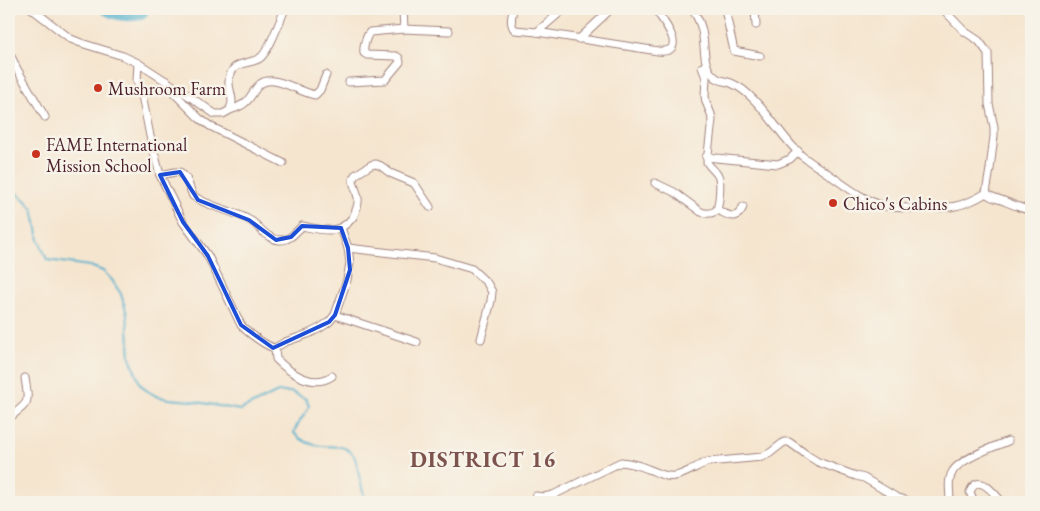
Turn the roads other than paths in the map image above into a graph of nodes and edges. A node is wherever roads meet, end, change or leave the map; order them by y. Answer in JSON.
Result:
{"nodes":[{"id":1,"x":32,"y":9,"type":"edge"},
{"id":2,"x":285,"y":9,"type":"edge"},
{"id":3,"x":403,"y":9,"type":"edge"},
{"id":4,"x":564,"y":9,"type":"edge"},
{"id":5,"x":612,"y":9,"type":"edge"},
{"id":6,"x":654,"y":9,"type":"edge"},
{"id":7,"x":692,"y":9,"type":"edge"},
{"id":8,"x":725,"y":9,"type":"edge"},
{"id":9,"x":755,"y":9,"type":"edge"},
{"id":10,"x":943,"y":9,"type":"edge"},
{"id":11,"x":514,"y":10,"type":"edge"},
{"id":12,"x":756,"y":25,"type":"dead end"},
{"id":13,"x":404,"y":30,"type":"junction"},
{"id":14,"x":448,"y":31,"type":"dead end"},
{"id":15,"x":537,"y":32,"type":"junction"},
{"id":16,"x":579,"y":39,"type":"junction"},
{"id":17,"x":9,"y":52,"type":"edge"},
{"id":18,"x":760,"y":56,"type":"dead end"},
{"id":19,"x":138,"y":63,"type":"junction"},
{"id":20,"x":702,"y":67,"type":"dead end"},
{"id":21,"x":326,"y":75,"type":"dead end"},
{"id":22,"x":167,"y":81,"type":"junction"},
{"id":23,"x":349,"y":82,"type":"dead end"},
{"id":24,"x":230,"y":110,"type":"junction"},
{"id":25,"x":46,"y":117,"type":"dead end"},
{"id":26,"x":798,"y":151,"type":"junction"},
{"id":27,"x":706,"y":157,"type":"junction"},
{"id":28,"x":283,"y":163,"type":"dead end"},
{"id":29,"x":160,"y":175,"type":"junction"},
{"id":30,"x":655,"y":183,"type":"dead end"},
{"id":31,"x":986,"y":193,"type":"junction"},
{"id":32,"x":430,"y":207,"type":"dead end"},
{"id":33,"x":743,"y":207,"type":"dead end"},
{"id":34,"x":717,"y":210,"type":"junction"},
{"id":35,"x":1031,"y":210,"type":"edge"},
{"id":36,"x":341,"y":228,"type":"junction"},
{"id":37,"x":348,"y":248,"type":"junction"},
{"id":38,"x":335,"y":315,"type":"junction"},
{"id":39,"x":481,"y":339,"type":"dead end"},
{"id":40,"x":417,"y":342,"type":"dead end"},
{"id":41,"x":275,"y":348,"type":"junction"},
{"id":42,"x":332,"y":376,"type":"dead end"},
{"id":43,"x":25,"y":378,"type":"dead end"},
{"id":44,"x":9,"y":418,"type":"edge"},
{"id":45,"x":1008,"y":441,"type":"dead end"},
{"id":46,"x":536,"y":496,"type":"dead end"},
{"id":47,"x":1001,"y":501,"type":"dead end"},
{"id":48,"x":911,"y":502,"type":"edge"},
{"id":49,"x":951,"y":502,"type":"edge"},
{"id":50,"x":974,"y":502,"type":"edge"}],
"edges":[{"from":1,"to":19,"type":"street"},
{"from":2,"to":24,"type":"street"},
{"from":3,"to":13,"type":"street"},
{"from":4,"to":15,"type":"street"},
{"from":5,"to":16,"type":"street"},
{"from":6,"to":16,"type":"street"},
{"from":7,"to":26,"type":"street"},
{"from":8,"to":18,"type":"street"},
{"from":9,"to":12,"type":"street"},
{"from":10,"to":31,"type":"street"},
{"from":11,"to":15,"type":"street"},
{"from":13,"to":14,"type":"street"},
{"from":13,"to":23,"type":"street"},
{"from":15,"to":16,"type":"street"},
{"from":17,"to":25,"type":"street"},
{"from":19,"to":22,"type":"street"},
{"from":19,"to":29,"type":"street"},
{"from":20,"to":27,"type":"street"},
{"from":21,"to":24,"type":"street"},
{"from":22,"to":24,"type":"street"},
{"from":22,"to":28,"type":"street"},
{"from":26,"to":27,"type":"street"},
{"from":26,"to":31,"type":"street"},
{"from":27,"to":34,"type":"street"},
{"from":29,"to":36,"type":"street"},
{"from":29,"to":41,"type":"street"},
{"from":30,"to":34,"type":"street"},
{"from":31,"to":35,"type":"street"},
{"from":32,"to":36,"type":"street"},
{"from":33,"to":34,"type":"street"},
{"from":36,"to":37,"type":"street"},
{"from":37,"to":38,"type":"street"},
{"from":37,"to":39,"type":"street"},
{"from":38,"to":40,"type":"street"},
{"from":38,"to":41,"type":"street"},
{"from":41,"to":42,"type":"street"},
{"from":43,"to":44,"type":"street"},
{"from":45,"to":49,"type":"street"},
{"from":46,"to":48,"type":"street"},
{"from":47,"to":50,"type":"street"}]}
